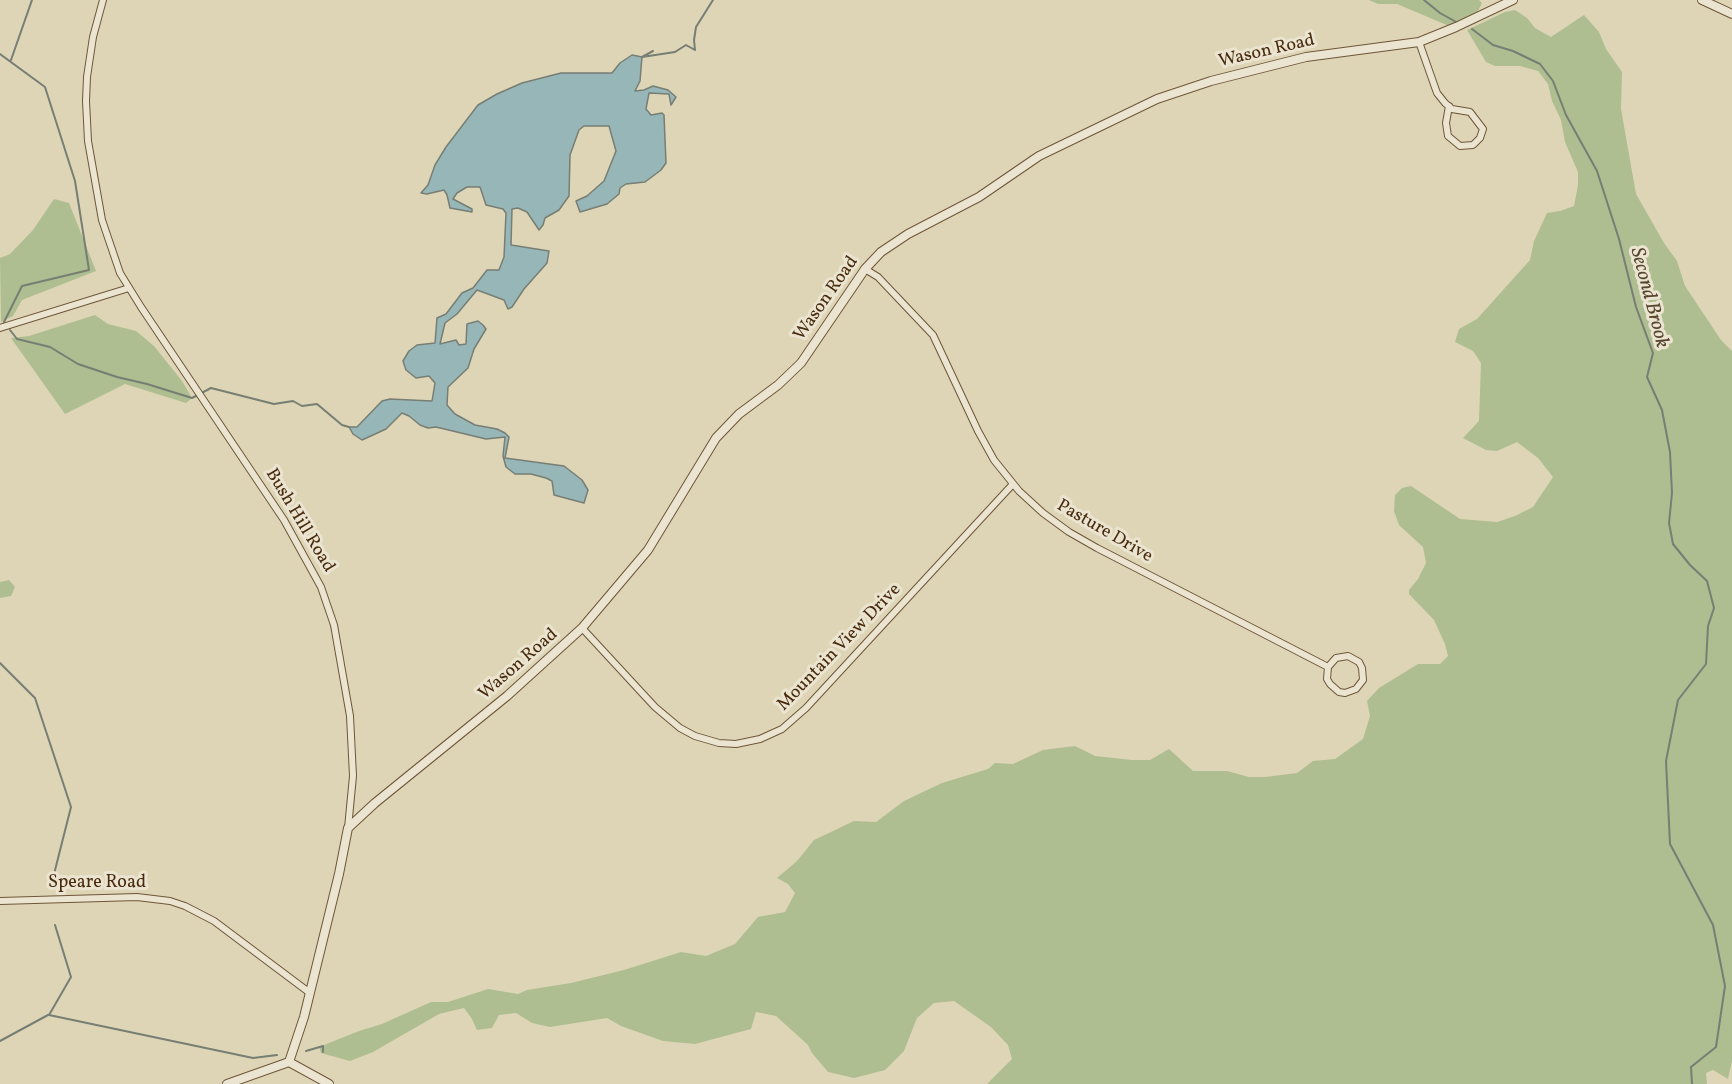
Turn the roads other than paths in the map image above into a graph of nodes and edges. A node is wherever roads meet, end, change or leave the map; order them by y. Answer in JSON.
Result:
{"nodes":[{"id":1,"x":103,"y":0,"type":"edge"},
{"id":2,"x":1513,"y":0,"type":"edge"},
{"id":3,"x":1702,"y":0,"type":"edge"},
{"id":4,"x":1732,"y":14,"type":"edge"},
{"id":5,"x":1419,"y":42,"type":"junction"},
{"id":6,"x":1449,"y":106,"type":"junction"},
{"id":7,"x":865,"y":269,"type":"junction"},
{"id":8,"x":129,"y":288,"type":"junction"},
{"id":9,"x":0,"y":328,"type":"edge"},
{"id":10,"x":1013,"y":484,"type":"junction"},
{"id":11,"x":582,"y":628,"type":"junction"},
{"id":12,"x":1328,"y":667,"type":"junction"},
{"id":13,"x":348,"y":828,"type":"junction"},
{"id":14,"x":0,"y":901,"type":"edge"},
{"id":15,"x":310,"y":993,"type":"junction"},
{"id":16,"x":289,"y":1062,"type":"junction"},
{"id":17,"x":227,"y":1084,"type":"edge"},
{"id":18,"x":329,"y":1084,"type":"edge"}],
"edges":[{"from":1,"to":8,"type":"street","name":"Bush Hill Road"},
{"from":2,"to":5,"type":"street","name":"Wason Road"},
{"from":3,"to":4,"type":"street"},
{"from":5,"to":6,"type":"street"},
{"from":5,"to":7,"type":"street","name":"Wason Road"},
{"from":6,"to":6,"type":"street"},
{"from":7,"to":10,"type":"street","name":"Pasture Drive"},
{"from":7,"to":11,"type":"street","name":"Wason Road"},
{"from":8,"to":9,"type":"street"},
{"from":8,"to":13,"type":"street","name":"Bush Hill Road"},
{"from":10,"to":11,"type":"street","name":"Mountain View Drive"},
{"from":10,"to":12,"type":"street","name":"Pasture Drive"},
{"from":11,"to":13,"type":"street","name":"Wason Road"},
{"from":12,"to":12,"type":"street"},
{"from":13,"to":15,"type":"street","name":"Bush Hill Road"},
{"from":14,"to":15,"type":"street","name":"Speare Road"},
{"from":15,"to":16,"type":"street","name":"Bush Hill Road"},
{"from":16,"to":17,"type":"street"},
{"from":16,"to":18,"type":"street"}]}
